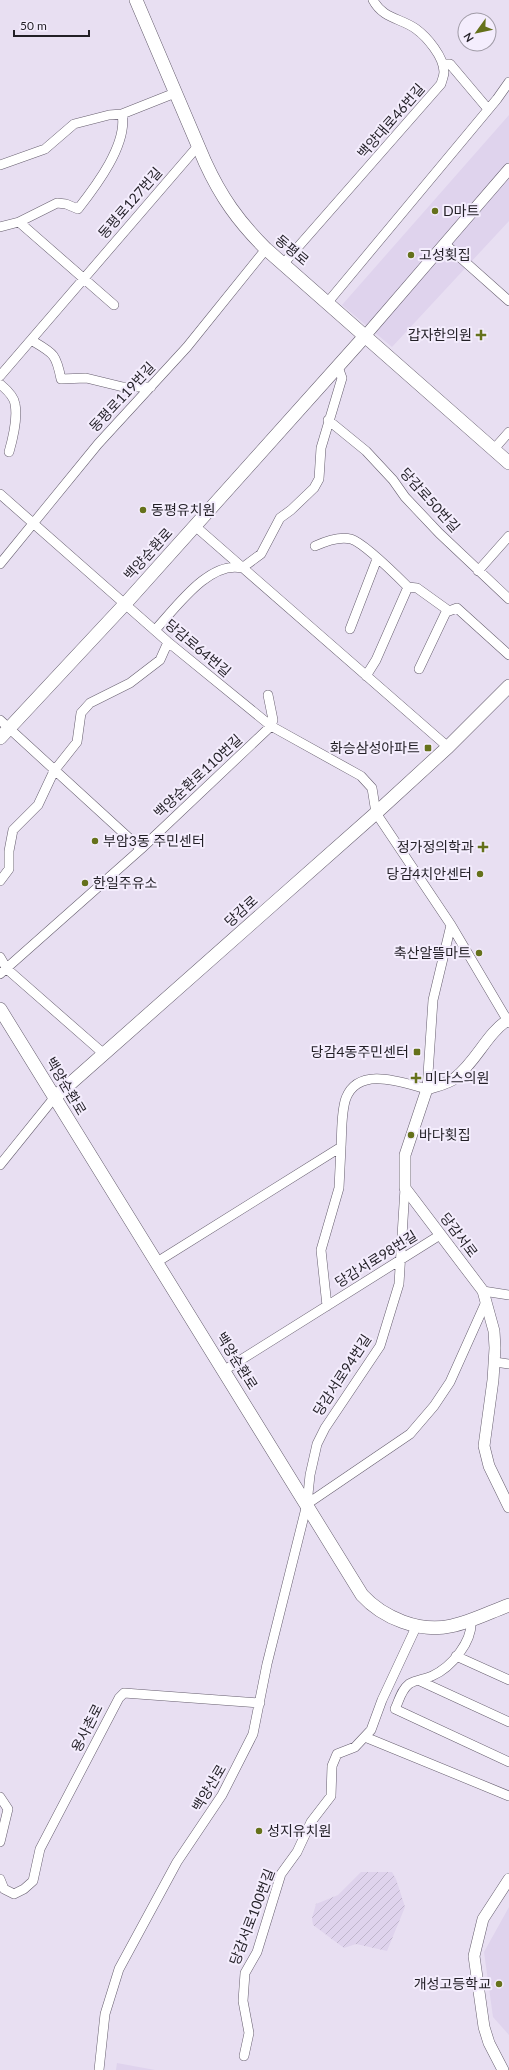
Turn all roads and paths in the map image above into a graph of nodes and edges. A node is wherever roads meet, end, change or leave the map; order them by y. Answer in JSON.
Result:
{"nodes":[{"id":1,"x":136,"y":0,"type":"edge"},
{"id":2,"x":373,"y":0,"type":"edge"},
{"id":3,"x":443,"y":64,"type":"junction"},
{"id":4,"x":509,"y":82,"type":"edge"},
{"id":5,"x":175,"y":93,"type":"junction"},
{"id":6,"x":488,"y":109,"type":"junction"},
{"id":7,"x":122,"y":114,"type":"junction"},
{"id":8,"x":198,"y":146,"type":"junction"},
{"id":9,"x":0,"y":165,"type":"edge"},
{"id":10,"x":509,"y":169,"type":"edge"},
{"id":11,"x":19,"y":222,"type":"junction"},
{"id":12,"x":0,"y":227,"type":"edge"},
{"id":13,"x":445,"y":244,"type":"junction"},
{"id":14,"x":266,"y":249,"type":"junction"},
{"id":15,"x":284,"y":263,"type":"junction"},
{"id":16,"x":83,"y":278,"type":"junction"},
{"id":17,"x":509,"y":301,"type":"edge"},
{"id":18,"x":328,"y":302,"type":"junction"},
{"id":19,"x":114,"y":305,"type":"dead end"},
{"id":20,"x":364,"y":336,"type":"junction"},
{"id":21,"x":30,"y":340,"type":"junction"},
{"id":22,"x":338,"y":367,"type":"junction"},
{"id":23,"x":0,"y":376,"type":"edge"},
{"id":24,"x":0,"y":384,"type":"edge"},
{"id":25,"x":151,"y":387,"type":"junction"},
{"id":26,"x":328,"y":420,"type":"junction"},
{"id":27,"x":509,"y":432,"type":"edge"},
{"id":28,"x":494,"y":449,"type":"junction"},
{"id":29,"x":9,"y":452,"type":"dead end"},
{"id":30,"x":509,"y":463,"type":"edge"},
{"id":31,"x":0,"y":494,"type":"edge"},
{"id":32,"x":34,"y":523,"type":"junction"},
{"id":33,"x":194,"y":526,"type":"junction"},
{"id":34,"x":509,"y":536,"type":"edge"},
{"id":35,"x":315,"y":546,"type":"dead end"},
{"id":36,"x":377,"y":559,"type":"junction"},
{"id":37,"x":0,"y":564,"type":"edge"},
{"id":38,"x":242,"y":568,"type":"junction"},
{"id":39,"x":478,"y":571,"type":"junction"},
{"id":40,"x":408,"y":587,"type":"junction"},
{"id":41,"x":509,"y":599,"type":"edge"},
{"id":42,"x":125,"y":604,"type":"junction"},
{"id":43,"x":447,"y":610,"type":"junction"},
{"id":44,"x":350,"y":629,"type":"dead end"},
{"id":45,"x":155,"y":630,"type":"junction"},
{"id":46,"x":168,"y":642,"type":"junction"},
{"id":47,"x":509,"y":655,"type":"edge"},
{"id":48,"x":419,"y":669,"type":"dead end"},
{"id":49,"x":366,"y":676,"type":"junction"},
{"id":50,"x":509,"y":686,"type":"edge"},
{"id":51,"x":268,"y":695,"type":"dead end"},
{"id":52,"x":4,"y":724,"type":"edge"},
{"id":53,"x":271,"y":726,"type":"junction"},
{"id":54,"x":0,"y":738,"type":"edge"},
{"id":55,"x":448,"y":747,"type":"junction"},
{"id":56,"x":54,"y":771,"type":"junction"},
{"id":57,"x":376,"y":813,"type":"junction"},
{"id":58,"x":141,"y":849,"type":"junction"},
{"id":59,"x":0,"y":881,"type":"edge"},
{"id":60,"x":451,"y":924,"type":"junction"},
{"id":61,"x":0,"y":957,"type":"edge"},
{"id":62,"x":4,"y":972,"type":"edge"},
{"id":63,"x":0,"y":1008,"type":"edge"},
{"id":64,"x":508,"y":1020,"type":"edge"},
{"id":65,"x":104,"y":1054,"type":"junction"},
{"id":66,"x":427,"y":1089,"type":"junction"},
{"id":67,"x":54,"y":1098,"type":"junction"},
{"id":68,"x":341,"y":1146,"type":"junction"},
{"id":69,"x":0,"y":1165,"type":"edge"},
{"id":70,"x":404,"y":1188,"type":"junction"},
{"id":71,"x":440,"y":1235,"type":"junction"},
{"id":72,"x":401,"y":1259,"type":"junction"},
{"id":73,"x":157,"y":1262,"type":"junction"},
{"id":74,"x":483,"y":1291,"type":"junction"},
{"id":75,"x":509,"y":1294,"type":"edge"},
{"id":76,"x":485,"y":1304,"type":"junction"},
{"id":77,"x":327,"y":1306,"type":"junction"},
{"id":78,"x":495,"y":1362,"type":"junction"},
{"id":79,"x":509,"y":1364,"type":"edge"},
{"id":80,"x":223,"y":1371,"type":"junction"},
{"id":81,"x":307,"y":1504,"type":"junction"},
{"id":82,"x":509,"y":1508,"type":"edge"},
{"id":83,"x":509,"y":1605,"type":"edge"},
{"id":84,"x":471,"y":1620,"type":"junction"},
{"id":85,"x":417,"y":1625,"type":"junction"},
{"id":86,"x":456,"y":1656,"type":"junction"},
{"id":87,"x":420,"y":1680,"type":"junction"},
{"id":88,"x":509,"y":1680,"type":"edge"},
{"id":89,"x":260,"y":1703,"type":"junction"},
{"id":90,"x":509,"y":1722,"type":"edge"},
{"id":91,"x":365,"y":1737,"type":"junction"},
{"id":92,"x":509,"y":1762,"type":"edge"},
{"id":93,"x":509,"y":1796,"type":"edge"},
{"id":94,"x":0,"y":1797,"type":"edge"},
{"id":95,"x":0,"y":1842,"type":"edge"},
{"id":96,"x":0,"y":1879,"type":"edge"},
{"id":97,"x":509,"y":1879,"type":"edge"},
{"id":98,"x":244,"y":2056,"type":"dead end"},
{"id":99,"x":98,"y":2070,"type":"edge"},
{"id":100,"x":503,"y":2070,"type":"edge"}],
"edges":[{"from":1,"to":5,"type":"main road","name":"동평로"},
{"from":2,"to":3,"type":"street"},
{"from":3,"to":6,"type":"street"},
{"from":3,"to":15,"type":"street","name":"백양대로46번길"},
{"from":4,"to":6,"type":"street"},
{"from":5,"to":7,"type":"street"},
{"from":5,"to":8,"type":"main road","name":"동평로"},
{"from":6,"to":18,"type":"street"},
{"from":7,"to":9,"type":"street"},
{"from":7,"to":11,"type":"street"},
{"from":8,"to":14,"type":"main road","name":"동평로"},
{"from":8,"to":16,"type":"street","name":"동평로127번길"},
{"from":10,"to":13,"type":"street"},
{"from":11,"to":12,"type":"street"},
{"from":11,"to":16,"type":"street"},
{"from":13,"to":17,"type":"street"},
{"from":13,"to":20,"type":"street"},
{"from":14,"to":15,"type":"main road","name":"동평로"},
{"from":14,"to":25,"type":"street","name":"동평로119번길"},
{"from":15,"to":18,"type":"main road","name":"동평로"},
{"from":16,"to":19,"type":"street"},
{"from":16,"to":21,"type":"street","name":"동평로127번길"},
{"from":18,"to":20,"type":"main road","name":"동평로"},
{"from":20,"to":22,"type":"main road","name":"백양순환로"},
{"from":20,"to":28,"type":"main road","name":"동평로"},
{"from":21,"to":23,"type":"street","name":"동평로127번길"},
{"from":21,"to":25,"type":"street"},
{"from":22,"to":26,"type":"street"},
{"from":22,"to":33,"type":"main road","name":"백양순환로"},
{"from":24,"to":29,"type":"street"},
{"from":25,"to":32,"type":"street","name":"동평로119번길"},
{"from":26,"to":38,"type":"street"},
{"from":26,"to":39,"type":"street","name":"당감로50번길"},
{"from":27,"to":28,"type":"street"},
{"from":28,"to":30,"type":"main road","name":"동평로"},
{"from":31,"to":32,"type":"street","name":"당감로64번길"},
{"from":32,"to":37,"type":"street","name":"동평로119번길"},
{"from":32,"to":42,"type":"street","name":"당감로64번길"},
{"from":33,"to":38,"type":"street"},
{"from":33,"to":42,"type":"main road","name":"백양순환로"},
{"from":34,"to":39,"type":"street"},
{"from":35,"to":36,"type":"street"},
{"from":36,"to":40,"type":"street"},
{"from":36,"to":44,"type":"street"},
{"from":38,"to":45,"type":"street"},
{"from":38,"to":49,"type":"street"},
{"from":39,"to":41,"type":"street","name":"당감로50번길"},
{"from":40,"to":43,"type":"street"},
{"from":40,"to":49,"type":"street"},
{"from":42,"to":45,"type":"street","name":"당감로64번길"},
{"from":42,"to":52,"type":"main road","name":"백양순환로"},
{"from":43,"to":47,"type":"street"},
{"from":43,"to":48,"type":"street"},
{"from":45,"to":46,"type":"street","name":"당감로64번길"},
{"from":46,"to":53,"type":"street","name":"당감로64번길"},
{"from":46,"to":56,"type":"street"},
{"from":49,"to":55,"type":"street"},
{"from":50,"to":55,"type":"main road","name":"당감로"},
{"from":51,"to":53,"type":"street"},
{"from":52,"to":54,"type":"main road","name":"백양순환로"},
{"from":52,"to":56,"type":"street"},
{"from":53,"to":57,"type":"street","name":"당감로64번길"},
{"from":53,"to":58,"type":"street","name":"백양순환로110번길"},
{"from":55,"to":57,"type":"main road","name":"당감로"},
{"from":56,"to":58,"type":"street"},
{"from":56,"to":59,"type":"street"},
{"from":57,"to":60,"type":"street"},
{"from":57,"to":65,"type":"main road","name":"당감로"},
{"from":58,"to":62,"type":"street","name":"백양순환로110번길"},
{"from":60,"to":64,"type":"street"},
{"from":60,"to":66,"type":"street"},
{"from":61,"to":62,"type":"street"},
{"from":62,"to":65,"type":"street"},
{"from":63,"to":67,"type":"main road","name":"백양순환로"},
{"from":64,"to":66,"type":"street"},
{"from":65,"to":67,"type":"main road","name":"당감로"},
{"from":66,"to":68,"type":"street","name":"당감서로98번길"},
{"from":66,"to":70,"type":"street"},
{"from":67,"to":69,"type":"street","name":"당감로"},
{"from":67,"to":73,"type":"main road","name":"백양순환로"},
{"from":68,"to":73,"type":"street"},
{"from":68,"to":77,"type":"street","name":"당감서로98번길"},
{"from":70,"to":71,"type":"street","name":"당감서로"},
{"from":70,"to":72,"type":"street","name":"당감서로94번길"},
{"from":71,"to":72,"type":"street","name":"당감서로98번길"},
{"from":71,"to":74,"type":"street","name":"당감서로"},
{"from":72,"to":77,"type":"street","name":"당감서로98번길"},
{"from":72,"to":81,"type":"street","name":"당감서로94번길"},
{"from":73,"to":80,"type":"main road","name":"백양순환로"},
{"from":74,"to":75,"type":"street"},
{"from":74,"to":76,"type":"street","name":"당감서로"},
{"from":76,"to":78,"type":"street","name":"당감서로"},
{"from":76,"to":81,"type":"street"},
{"from":77,"to":80,"type":"street","name":"당감서로98번길"},
{"from":78,"to":79,"type":"street"},
{"from":78,"to":82,"type":"street","name":"당감서로"},
{"from":80,"to":81,"type":"main road","name":"백양순환로"},
{"from":81,"to":85,"type":"main road","name":"백양순환로"},
{"from":81,"to":89,"type":"street","name":"백양산로"},
{"from":83,"to":84,"type":"main road","name":"백양순환로"},
{"from":84,"to":85,"type":"main road","name":"백양순환로"},
{"from":84,"to":86,"type":"street"},
{"from":85,"to":91,"type":"street"},
{"from":86,"to":87,"type":"street"},
{"from":86,"to":88,"type":"street"},
{"from":87,"to":90,"type":"street"},
{"from":87,"to":92,"type":"street"},
{"from":89,"to":96,"type":"street","name":"용사촌로"},
{"from":89,"to":99,"type":"street","name":"백양산로"},
{"from":91,"to":93,"type":"street"},
{"from":91,"to":98,"type":"street","name":"당감서로100번길"},
{"from":94,"to":95,"type":"street"},
{"from":97,"to":100,"type":"street"}]}
